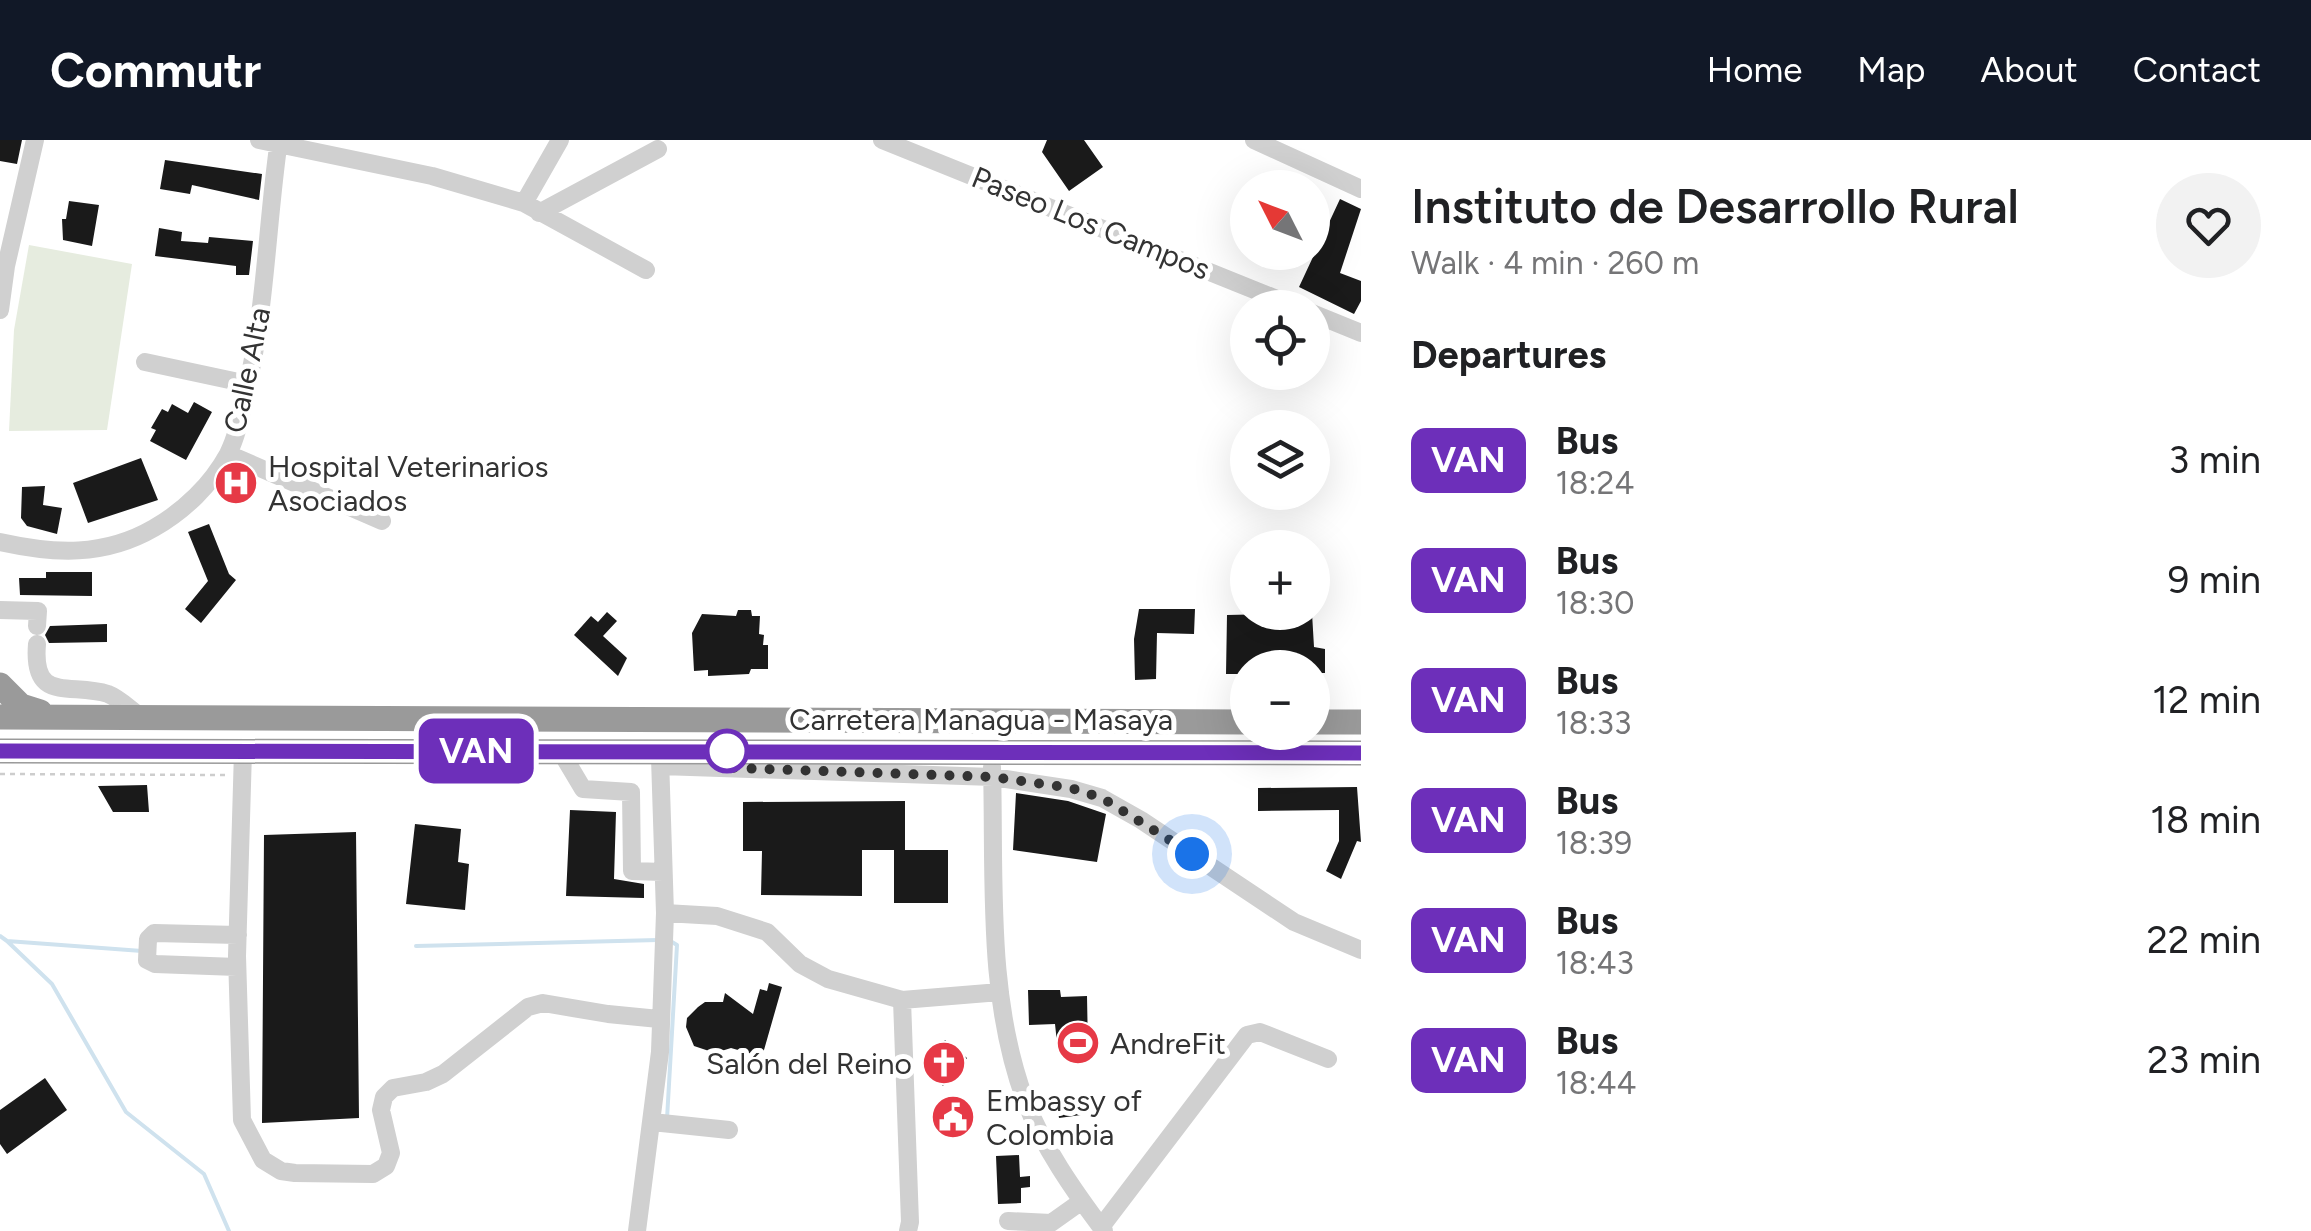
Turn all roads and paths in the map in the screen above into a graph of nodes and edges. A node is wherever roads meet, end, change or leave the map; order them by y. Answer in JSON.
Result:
{"nodes":[{"id":1,"x":35,"y":140,"type":"edge"},
{"id":2,"x":560,"y":140,"type":"edge"},
{"id":3,"x":882,"y":140,"type":"edge"},
{"id":4,"x":1254,"y":140,"type":"edge"},
{"id":5,"x":272,"y":141,"type":"edge"},
{"id":6,"x":658,"y":149,"type":"dead end"},
{"id":7,"x":1361,"y":189,"type":"edge"},
{"id":8,"x":531,"y":208,"type":"junction"},
{"id":9,"x":646,"y":270,"type":"dead end"},
{"id":10,"x":1254,"y":290,"type":"edge"},
{"id":11,"x":0,"y":310,"type":"edge"},
{"id":12,"x":1330,"y":320,"type":"edge"},
{"id":13,"x":1361,"y":333,"type":"edge"},
{"id":14,"x":145,"y":362,"type":"dead end"},
{"id":15,"x":248,"y":384,"type":"junction"},
{"id":16,"x":228,"y":454,"type":"junction"},
{"id":17,"x":382,"y":521,"type":"dead end"},
{"id":18,"x":0,"y":542,"type":"edge"},
{"id":19,"x":0,"y":610,"type":"edge"},
{"id":20,"x":0,"y":685,"type":"edge"},
{"id":21,"x":54,"y":716,"type":"junction"},
{"id":22,"x":0,"y":717,"type":"edge"},
{"id":23,"x":141,"y":717,"type":"junction"},
{"id":24,"x":536,"y":720,"type":"junction"},
{"id":25,"x":798,"y":720,"type":"junction"},
{"id":26,"x":1230,"y":722,"type":"edge"},
{"id":27,"x":1330,"y":722,"type":"edge"},
{"id":28,"x":1361,"y":722,"type":"edge"},
{"id":29,"x":0,"y":729,"type":"edge"},
{"id":30,"x":0,"y":751,"type":"edge"},
{"id":31,"x":130,"y":751,"type":"junction"},
{"id":32,"x":562,"y":752,"type":"junction"},
{"id":33,"x":1361,"y":754,"type":"edge"},
{"id":34,"x":660,"y":758,"type":"junction"},
{"id":35,"x":243,"y":763,"type":"junction"},
{"id":36,"x":992,"y":764,"type":"junction"},
{"id":37,"x":0,"y":774,"type":"edge"},
{"id":38,"x":663,"y":872,"type":"junction"},
{"id":39,"x":665,"y":914,"type":"junction"},
{"id":40,"x":238,"y":935,"type":"junction"},
{"id":41,"x":1361,"y":950,"type":"edge"},
{"id":42,"x":237,"y":966,"type":"junction"},
{"id":43,"x":1000,"y":992,"type":"junction"},
{"id":44,"x":902,"y":1000,"type":"junction"},
{"id":45,"x":660,"y":1018,"type":"junction"},
{"id":46,"x":1328,"y":1059,"type":"dead end"},
{"id":47,"x":652,"y":1122,"type":"junction"},
{"id":48,"x":728,"y":1130,"type":"dead end"},
{"id":49,"x":1082,"y":1201,"type":"junction"},
{"id":50,"x":1008,"y":1221,"type":"dead end"},
{"id":51,"x":1100,"y":1226,"type":"edge"},
{"id":52,"x":637,"y":1231,"type":"edge"},
{"id":53,"x":908,"y":1231,"type":"edge"}],
"edges":[{"from":1,"to":11,"type":"street"},
{"from":2,"to":8,"type":"street"},
{"from":3,"to":10,"type":"street","name":"Paseo Los Campos"},
{"from":4,"to":7,"type":"street"},
{"from":5,"to":8,"type":"street"},
{"from":5,"to":15,"type":"street","name":"Calle Alta"},
{"from":6,"to":8,"type":"street"},
{"from":8,"to":9,"type":"street"},
{"from":12,"to":13,"type":"street"},
{"from":14,"to":15,"type":"street"},
{"from":15,"to":16,"type":"street","name":"Calle Alta"},
{"from":16,"to":17,"type":"street"},
{"from":16,"to":18,"type":"street","name":"Calle Alta"},
{"from":19,"to":23,"type":"street"},
{"from":20,"to":21,"type":"highway"},
{"from":21,"to":22,"type":"highway","name":"Carretera Managua - Masaya"},
{"from":21,"to":23,"type":"highway","name":"Carretera Managua - Masaya"},
{"from":23,"to":24,"type":"highway","name":"Carretera Managua - Masaya"},
{"from":24,"to":25,"type":"highway","name":"Carretera Managua - Masaya"},
{"from":24,"to":34,"type":"highway"},
{"from":25,"to":26,"type":"highway","name":"Carretera Managua - Masaya"},
{"from":25,"to":34,"type":"highway"},
{"from":27,"to":28,"type":"highway"},
{"from":29,"to":31,"type":"highway"},
{"from":30,"to":31,"type":"highway","name":"Carretera Managua - Masaya"},
{"from":31,"to":35,"type":"highway","name":"Carretera Managua - Masaya"},
{"from":32,"to":34,"type":"highway","name":"Carretera Managua - Masaya"},
{"from":32,"to":35,"type":"highway","name":"Carretera Managua - Masaya"},
{"from":32,"to":38,"type":"street"},
{"from":33,"to":36,"type":"highway","name":"Carretera Managua - Masaya"},
{"from":34,"to":36,"type":"highway","name":"Carretera Managua - Masaya"},
{"from":34,"to":38,"type":"street"},
{"from":35,"to":37,"type":"path"},
{"from":35,"to":40,"type":"street"},
{"from":36,"to":41,"type":"street"},
{"from":36,"to":43,"type":"street"},
{"from":38,"to":39,"type":"street"},
{"from":39,"to":44,"type":"street"},
{"from":39,"to":45,"type":"street"},
{"from":40,"to":42,"type":"street"},
{"from":40,"to":42,"type":"street"},
{"from":42,"to":45,"type":"street"},
{"from":43,"to":44,"type":"street"},
{"from":43,"to":49,"type":"street"},
{"from":44,"to":53,"type":"street"},
{"from":45,"to":47,"type":"street"},
{"from":46,"to":51,"type":"street"},
{"from":47,"to":48,"type":"street"},
{"from":47,"to":52,"type":"street"},
{"from":49,"to":50,"type":"street"},
{"from":49,"to":51,"type":"street"}]}
